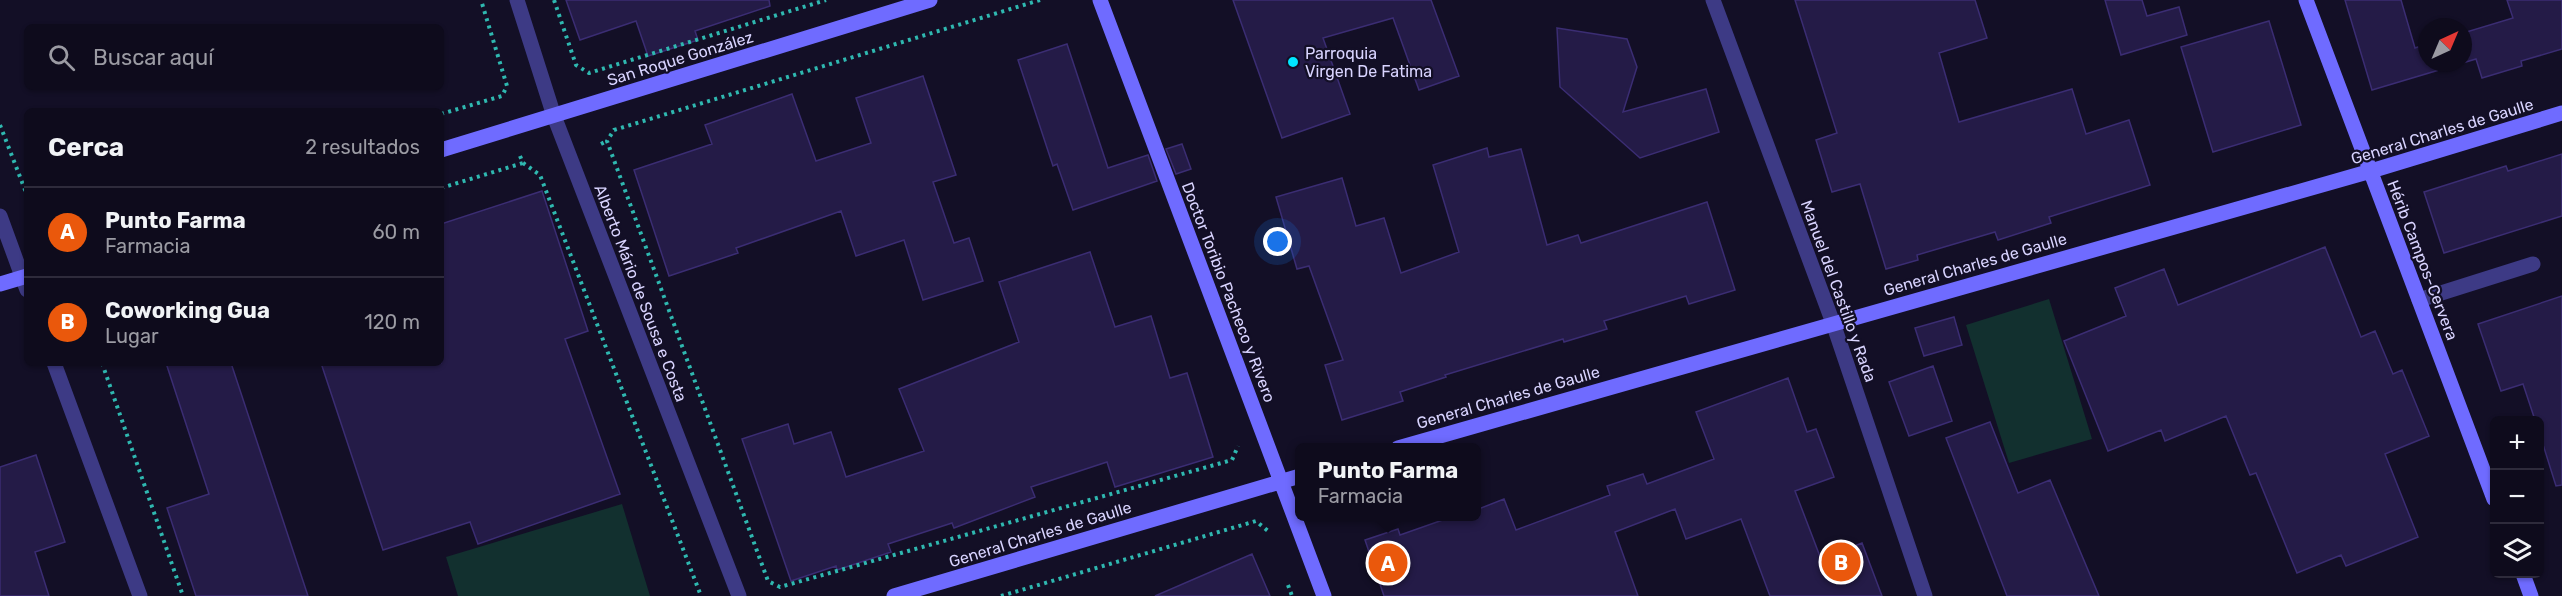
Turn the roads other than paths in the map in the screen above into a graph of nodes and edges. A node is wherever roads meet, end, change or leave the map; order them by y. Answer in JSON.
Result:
{"nodes":[{"id":1,"x":517,"y":0,"type":"edge"},
{"id":2,"x":930,"y":0,"type":"edge"},
{"id":3,"x":1100,"y":0,"type":"edge"},
{"id":4,"x":1713,"y":0,"type":"edge"},
{"id":5,"x":2306,"y":0,"type":"edge"},
{"id":6,"x":2562,"y":113,"type":"edge"},
{"id":7,"x":554,"y":116,"type":"junction"},
{"id":8,"x":444,"y":149,"type":"edge"},
{"id":9,"x":2371,"y":171,"type":"junction"},
{"id":10,"x":0,"y":216,"type":"edge"},
{"id":11,"x":2534,"y":264,"type":"dead end"},
{"id":12,"x":24,"y":278,"type":"edge"},
{"id":13,"x":24,"y":281,"type":"edge"},
{"id":14,"x":0,"y":284,"type":"edge"},
{"id":15,"x":2419,"y":300,"type":"junction"},
{"id":16,"x":1833,"y":323,"type":"junction"},
{"id":17,"x":55,"y":366,"type":"edge"},
{"id":18,"x":1412,"y":443,"type":"edge"},
{"id":19,"x":1295,"y":477,"type":"edge"},
{"id":20,"x":1281,"y":481,"type":"junction"},
{"id":21,"x":2490,"y":488,"type":"edge"},
{"id":22,"x":1295,"y":518,"type":"edge"},
{"id":23,"x":1296,"y":521,"type":"edge"},
{"id":24,"x":2525,"y":578,"type":"edge"},
{"id":25,"x":140,"y":596,"type":"edge"},
{"id":26,"x":739,"y":596,"type":"edge"},
{"id":27,"x":894,"y":596,"type":"edge"},
{"id":28,"x":1324,"y":596,"type":"edge"},
{"id":29,"x":1925,"y":596,"type":"edge"},
{"id":30,"x":2531,"y":596,"type":"edge"}],
"edges":[{"from":1,"to":7,"type":"street","name":"Alberto Mário de Sousa e Costa"},
{"from":2,"to":7,"type":"street","name":"San Roque González"},
{"from":3,"to":20,"type":"street","name":"Doctor Toribio Pacheco y Rivero"},
{"from":4,"to":16,"type":"street","name":"Manuel del Castillo y Rada"},
{"from":5,"to":9,"type":"street","name":"Hérib Campos-Cervera"},
{"from":6,"to":9,"type":"street","name":"General Charles de Gaulle"},
{"from":7,"to":8,"type":"street","name":"San Roque González"},
{"from":7,"to":26,"type":"street","name":"Alberto Mário de Sousa e Costa"},
{"from":9,"to":15,"type":"street","name":"Hérib Campos-Cervera"},
{"from":9,"to":16,"type":"street","name":"General Charles de Gaulle"},
{"from":10,"to":12,"type":"street"},
{"from":11,"to":15,"type":"street"},
{"from":13,"to":14,"type":"street"},
{"from":15,"to":21,"type":"street","name":"Hérib Campos-Cervera"},
{"from":16,"to":18,"type":"street","name":"General Charles de Gaulle"},
{"from":16,"to":29,"type":"street","name":"Manuel del Castillo y Rada"},
{"from":17,"to":25,"type":"street"},
{"from":19,"to":20,"type":"street","name":"General Charles de Gaulle"},
{"from":20,"to":22,"type":"street","name":"Doctor Toribio Pacheco y Rivero"},
{"from":20,"to":27,"type":"street","name":"General Charles de Gaulle"},
{"from":23,"to":28,"type":"street","name":"Doctor Toribio Pacheco y Rivero"},
{"from":24,"to":30,"type":"street"}]}
